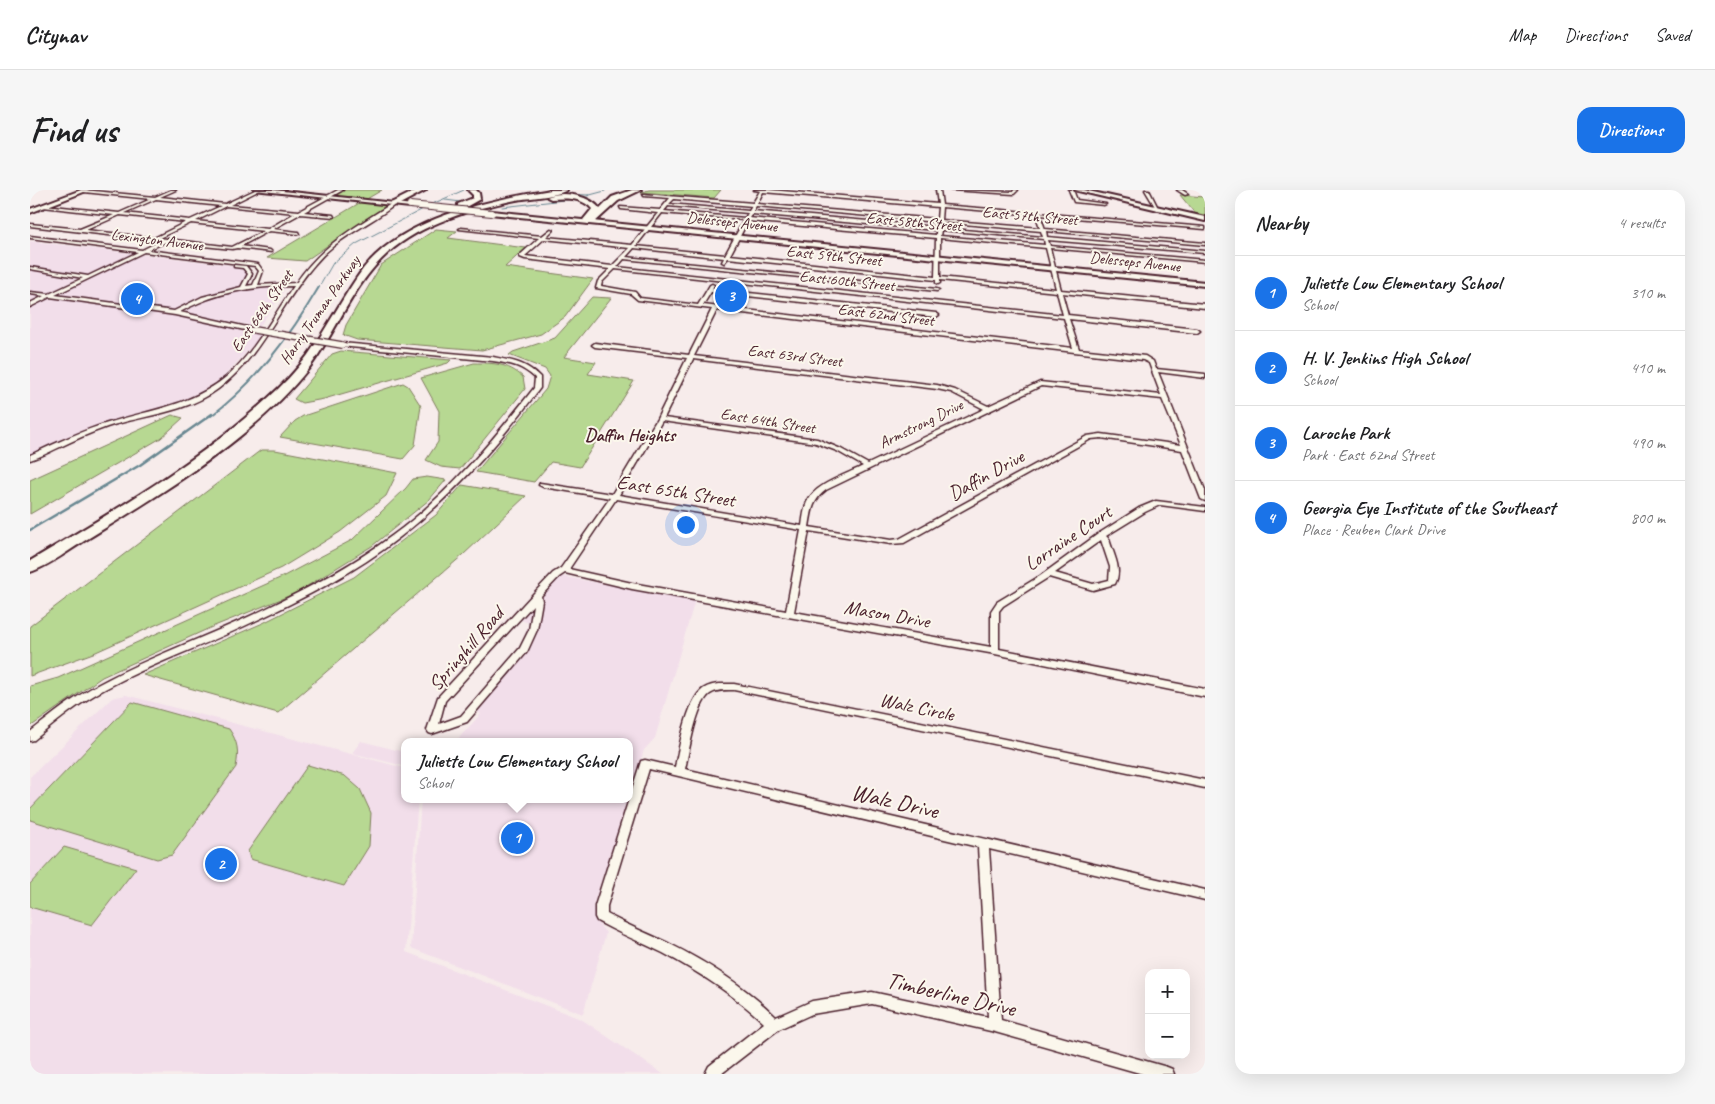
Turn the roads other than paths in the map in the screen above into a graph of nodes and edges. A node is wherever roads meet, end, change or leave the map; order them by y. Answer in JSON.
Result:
{"nodes":[{"id":1,"x":85,"y":190,"type":"edge"},
{"id":2,"x":174,"y":190,"type":"edge"},
{"id":3,"x":257,"y":190,"type":"edge"},
{"id":4,"x":341,"y":190,"type":"edge"},
{"id":5,"x":416,"y":190,"type":"edge"},
{"id":6,"x":423,"y":190,"type":"edge"},
{"id":7,"x":545,"y":190,"type":"edge"},
{"id":8,"x":564,"y":190,"type":"edge"},
{"id":9,"x":756,"y":190,"type":"edge"},
{"id":10,"x":762,"y":190,"type":"edge"},
{"id":11,"x":938,"y":190,"type":"edge"},
{"id":12,"x":952,"y":190,"type":"edge"},
{"id":13,"x":1016,"y":190,"type":"edge"},
{"id":14,"x":1071,"y":190,"type":"edge"},
{"id":15,"x":1077,"y":190,"type":"edge"},
{"id":16,"x":1147,"y":190,"type":"edge"},
{"id":17,"x":1179,"y":190,"type":"edge"},
{"id":18,"x":473,"y":191,"type":"edge"},
{"id":19,"x":641,"y":192,"type":"edge"},
{"id":20,"x":1186,"y":194,"type":"dead end"},
{"id":21,"x":328,"y":197,"type":"junction"},
{"id":22,"x":673,"y":197,"type":"junction"},
{"id":23,"x":155,"y":198,"type":"junction"},
{"id":24,"x":395,"y":203,"type":"junction"},
{"id":25,"x":754,"y":204,"type":"junction"},
{"id":26,"x":1104,"y":204,"type":"dead end"},
{"id":27,"x":667,"y":205,"type":"junction"},
{"id":28,"x":940,"y":205,"type":"junction"},
{"id":29,"x":225,"y":206,"type":"junction"},
{"id":30,"x":30,"y":207,"type":"edge"},
{"id":31,"x":41,"y":207,"type":"junction"},
{"id":32,"x":621,"y":208,"type":"dead end"},
{"id":33,"x":1158,"y":209,"type":"junction"},
{"id":34,"x":30,"y":211,"type":"edge"},
{"id":35,"x":661,"y":212,"type":"junction"},
{"id":36,"x":750,"y":212,"type":"junction"},
{"id":37,"x":298,"y":213,"type":"junction"},
{"id":38,"x":119,"y":214,"type":"junction"},
{"id":39,"x":1038,"y":214,"type":"junction"},
{"id":40,"x":333,"y":216,"type":"dead end"},
{"id":41,"x":747,"y":219,"type":"junction"},
{"id":42,"x":1205,"y":219,"type":"edge"},
{"id":43,"x":938,"y":220,"type":"junction"},
{"id":44,"x":192,"y":221,"type":"junction"},
{"id":45,"x":588,"y":222,"type":"junction"},
{"id":46,"x":432,"y":224,"type":"junction"},
{"id":47,"x":30,"y":225,"type":"edge"},
{"id":48,"x":648,"y":228,"type":"junction"},
{"id":49,"x":938,"y":228,"type":"junction"},
{"id":50,"x":1205,"y":228,"type":"edge"},
{"id":51,"x":461,"y":229,"type":"dead end"},
{"id":52,"x":267,"y":230,"type":"junction"},
{"id":53,"x":551,"y":230,"type":"dead end"},
{"id":54,"x":1044,"y":230,"type":"junction"},
{"id":55,"x":80,"y":231,"type":"junction"},
{"id":56,"x":298,"y":233,"type":"dead end"},
{"id":57,"x":738,"y":237,"type":"junction"},
{"id":58,"x":938,"y":237,"type":"junction"},
{"id":59,"x":543,"y":238,"type":"junction"},
{"id":60,"x":1046,"y":238,"type":"junction"},
{"id":61,"x":30,"y":239,"type":"edge"},
{"id":62,"x":155,"y":239,"type":"junction"},
{"id":63,"x":56,"y":240,"type":"junction"},
{"id":64,"x":166,"y":240,"type":"junction"},
{"id":65,"x":50,"y":243,"type":"junction"},
{"id":66,"x":381,"y":244,"type":"dead end"},
{"id":67,"x":1205,"y":244,"type":"edge"},
{"id":68,"x":236,"y":247,"type":"junction"},
{"id":69,"x":634,"y":247,"type":"junction"},
{"id":70,"x":1048,"y":247,"type":"junction"},
{"id":71,"x":144,"y":251,"type":"junction"},
{"id":72,"x":270,"y":251,"type":"dead end"},
{"id":73,"x":1205,"y":252,"type":"edge"},
{"id":74,"x":138,"y":254,"type":"junction"},
{"id":75,"x":937,"y":256,"type":"junction"},
{"id":76,"x":726,"y":257,"type":"junction"},
{"id":77,"x":624,"y":258,"type":"junction"},
{"id":78,"x":1205,"y":261,"type":"edge"},
{"id":79,"x":245,"y":263,"type":"junction"},
{"id":80,"x":239,"y":266,"type":"junction"},
{"id":81,"x":30,"y":268,"type":"edge"},
{"id":82,"x":614,"y":268,"type":"junction"},
{"id":83,"x":721,"y":268,"type":"junction"},
{"id":84,"x":1054,"y":268,"type":"junction"},
{"id":85,"x":88,"y":277,"type":"junction"},
{"id":86,"x":715,"y":279,"type":"junction"},
{"id":87,"x":938,"y":279,"type":"junction"},
{"id":88,"x":298,"y":284,"type":"junction"},
{"id":89,"x":1205,"y":284,"type":"edge"},
{"id":90,"x":255,"y":286,"type":"junction"},
{"id":91,"x":243,"y":287,"type":"junction"},
{"id":92,"x":709,"y":290,"type":"junction"},
{"id":93,"x":937,"y":290,"type":"junction"},
{"id":94,"x":1060,"y":291,"type":"junction"},
{"id":95,"x":30,"y":294,"type":"edge"},
{"id":96,"x":48,"y":296,"type":"junction"},
{"id":97,"x":32,"y":303,"type":"edge"},
{"id":98,"x":936,"y":303,"type":"junction"},
{"id":99,"x":702,"y":304,"type":"junction"},
{"id":100,"x":1205,"y":306,"type":"edge"},
{"id":101,"x":715,"y":308,"type":"junction"},
{"id":102,"x":175,"y":312,"type":"junction"},
{"id":103,"x":936,"y":315,"type":"junction"},
{"id":104,"x":1065,"y":317,"type":"junction"},
{"id":105,"x":1197,"y":331,"type":"dead end"},
{"id":106,"x":935,"y":334,"type":"junction"},
{"id":107,"x":595,"y":345,"type":"dead end"},
{"id":108,"x":1076,"y":349,"type":"junction"},
{"id":109,"x":692,"y":358,"type":"junction"},
{"id":110,"x":1154,"y":370,"type":"junction"},
{"id":111,"x":1205,"y":376,"type":"edge"},
{"id":112,"x":1165,"y":397,"type":"junction"},
{"id":113,"x":987,"y":408,"type":"junction"},
{"id":114,"x":660,"y":419,"type":"junction"},
{"id":115,"x":1184,"y":448,"type":"junction"},
{"id":116,"x":209,"y":453,"type":"junction"},
{"id":117,"x":30,"y":458,"type":"edge"},
{"id":118,"x":867,"y":466,"type":"junction"},
{"id":119,"x":543,"y":485,"type":"dead end"},
{"id":120,"x":614,"y":497,"type":"junction"},
{"id":121,"x":1205,"y":499,"type":"edge"},
{"id":122,"x":1205,"y":509,"type":"edge"},
{"id":123,"x":805,"y":528,"type":"junction"},
{"id":124,"x":1101,"y":536,"type":"junction"},
{"id":125,"x":33,"y":552,"type":"edge"},
{"id":126,"x":30,"y":567,"type":"edge"},
{"id":127,"x":564,"y":570,"type":"junction"},
{"id":128,"x":30,"y":574,"type":"edge"},
{"id":129,"x":1047,"y":574,"type":"junction"},
{"id":130,"x":537,"y":595,"type":"junction"},
{"id":131,"x":789,"y":615,"type":"junction"},
{"id":132,"x":995,"y":651,"type":"junction"},
{"id":133,"x":1205,"y":693,"type":"edge"},
{"id":134,"x":30,"y":737,"type":"edge"},
{"id":135,"x":679,"y":772,"type":"junction"},
{"id":136,"x":1205,"y":784,"type":"edge"},
{"id":137,"x":633,"y":800,"type":"edge"},
{"id":138,"x":632,"y":803,"type":"edge"},
{"id":139,"x":623,"y":832,"type":"joint"},
{"id":140,"x":983,"y":843,"type":"junction"},
{"id":141,"x":1205,"y":895,"type":"edge"},
{"id":142,"x":774,"y":1024,"type":"junction"},
{"id":143,"x":995,"y":1025,"type":"junction"},
{"id":144,"x":712,"y":1074,"type":"edge"},
{"id":145,"x":1167,"y":1074,"type":"edge"}],
"edges":[{"from":1,"to":23,"type":"street"},
{"from":1,"to":31,"type":"main road"},
{"from":2,"to":23,"type":"street"},
{"from":3,"to":21,"type":"main road","name":"Delesseps Avenue"},
{"from":3,"to":29,"type":"street"},
{"from":4,"to":21,"type":"street"},
{"from":5,"to":24,"type":"highway"},
{"from":6,"to":24,"type":"highway"},
{"from":7,"to":125,"type":"highway","name":"Harry Truman Parkway"},
{"from":8,"to":46,"type":"highway","name":"Harry Truman Parkway"},
{"from":9,"to":10,"type":"street"},
{"from":10,"to":25,"type":"street"},
{"from":10,"to":28,"type":"street"},
{"from":11,"to":28,"type":"street"},
{"from":12,"to":13,"type":"street"},
{"from":14,"to":26,"type":"street"},
{"from":15,"to":33,"type":"main road"},
{"from":16,"to":33,"type":"street"},
{"from":17,"to":20,"type":"street"},
{"from":18,"to":66,"type":"highway"},
{"from":19,"to":22,"type":"street","name":"East 57th Street"},
{"from":19,"to":45,"type":"highway"},
{"from":21,"to":24,"type":"main road","name":"Delesseps Avenue"},
{"from":21,"to":37,"type":"street"},
{"from":22,"to":25,"type":"street","name":"East 57th Street"},
{"from":22,"to":27,"type":"street"},
{"from":23,"to":29,"type":"street"},
{"from":23,"to":38,"type":"street"},
{"from":24,"to":45,"type":"main road","name":"Delesseps Avenue","bridge":true},
{"from":24,"to":88,"type":"street","name":"East 66th Street"},
{"from":25,"to":36,"type":"street"},
{"from":25,"to":43,"type":"street","name":"East 57th Street"},
{"from":27,"to":35,"type":"street"},
{"from":27,"to":36,"type":"street"},
{"from":28,"to":39,"type":"street"},
{"from":28,"to":43,"type":"street"},
{"from":29,"to":37,"type":"street"},
{"from":29,"to":44,"type":"street"},
{"from":30,"to":31,"type":"street"},
{"from":31,"to":34,"type":"main road"},
{"from":31,"to":38,"type":"street"},
{"from":32,"to":35,"type":"street","name":"East 58th Street"},
{"from":33,"to":42,"type":"main road"},
{"from":35,"to":41,"type":"street","name":"East 58th Street"},
{"from":35,"to":48,"type":"street"},
{"from":36,"to":41,"type":"street"},
{"from":36,"to":49,"type":"street"},
{"from":37,"to":40,"type":"street"},
{"from":37,"to":52,"type":"street"},
{"from":38,"to":44,"type":"street"},
{"from":38,"to":55,"type":"street"},
{"from":39,"to":50,"type":"street"},
{"from":39,"to":54,"type":"street"},
{"from":41,"to":57,"type":"street"},
{"from":41,"to":58,"type":"street","name":"East 58th Street"},
{"from":43,"to":49,"type":"street"},
{"from":43,"to":54,"type":"street","name":"East 57th Street"},
{"from":44,"to":52,"type":"street"},
{"from":44,"to":62,"type":"street"},
{"from":45,"to":46,"type":"highway"},
{"from":45,"to":48,"type":"main road","name":"Delesseps Avenue"},
{"from":46,"to":116,"type":"highway","name":"Harry Truman Parkway"},
{"from":47,"to":55,"type":"street"},
{"from":48,"to":57,"type":"main road","name":"Delesseps Avenue"},
{"from":48,"to":69,"type":"street"},
{"from":49,"to":58,"type":"street"},
{"from":49,"to":60,"type":"street"},
{"from":51,"to":59,"type":"street","name":"East 59th Street"},
{"from":52,"to":56,"type":"street"},
{"from":52,"to":68,"type":"street"},
{"from":53,"to":59,"type":"street"},
{"from":54,"to":60,"type":"street"},
{"from":54,"to":67,"type":"street","name":"East 57th Street"},
{"from":55,"to":62,"type":"street"},
{"from":57,"to":75,"type":"main road","name":"Delesseps Avenue"},
{"from":57,"to":76,"type":"street"},
{"from":58,"to":70,"type":"street","name":"East 58th Street"},
{"from":58,"to":75,"type":"street"},
{"from":59,"to":69,"type":"street","name":"East 59th Street"},
{"from":59,"to":82,"type":"street","name":"East 60th Street"},
{"from":60,"to":70,"type":"street"},
{"from":60,"to":73,"type":"street"},
{"from":61,"to":63,"type":"street","name":"Lexington Avenue"},
{"from":61,"to":65,"type":"street","name":"Lexington Avenue"},
{"from":62,"to":64,"type":"street"},
{"from":63,"to":65,"type":"street"},
{"from":63,"to":71,"type":"street","name":"Lexington Avenue"},
{"from":64,"to":68,"type":"street"},
{"from":64,"to":71,"type":"street"},
{"from":65,"to":74,"type":"street","name":"Lexington Avenue"},
{"from":68,"to":72,"type":"street"},
{"from":69,"to":76,"type":"street","name":"East 59th Street"},
{"from":69,"to":77,"type":"street"},
{"from":70,"to":78,"type":"street","name":"East 58th Street"},
{"from":70,"to":84,"type":"street"},
{"from":71,"to":74,"type":"street"},
{"from":71,"to":79,"type":"street","name":"Lexington Avenue"},
{"from":74,"to":80,"type":"street","name":"Lexington Avenue"},
{"from":74,"to":85,"type":"street"},
{"from":75,"to":84,"type":"main road","name":"Delesseps Avenue"},
{"from":75,"to":87,"type":"street"},
{"from":76,"to":83,"type":"street"},
{"from":76,"to":87,"type":"street","name":"East 59th Street"},
{"from":77,"to":82,"type":"street"},
{"from":77,"to":83,"type":"street"},
{"from":79,"to":80,"type":"street"},
{"from":79,"to":90,"type":"street"},
{"from":80,"to":91,"type":"street"},
{"from":81,"to":85,"type":"street"},
{"from":82,"to":86,"type":"street","name":"East 60th Street"},
{"from":82,"to":99,"type":"street","name":"East 62nd Street"},
{"from":83,"to":86,"type":"street"},
{"from":83,"to":93,"type":"street"},
{"from":84,"to":89,"type":"main road","name":"Delesseps Avenue"},
{"from":84,"to":94,"type":"street"},
{"from":85,"to":96,"type":"street"},
{"from":86,"to":92,"type":"street"},
{"from":86,"to":98,"type":"street","name":"East 60th Street"},
{"from":87,"to":93,"type":"street"},
{"from":87,"to":94,"type":"street","name":"East 59th Street"},
{"from":88,"to":90,"type":"street"},
{"from":88,"to":117,"type":"street","name":"East 66th Street"},
{"from":90,"to":91,"type":"street"},
{"from":91,"to":102,"type":"street"},
{"from":92,"to":99,"type":"street"},
{"from":92,"to":103,"type":"street"},
{"from":93,"to":98,"type":"street"},
{"from":94,"to":100,"type":"street","name":"East 59th Street"},
{"from":94,"to":104,"type":"street"},
{"from":95,"to":96,"type":"street"},
{"from":96,"to":97,"type":"street"},
{"from":96,"to":102,"type":"street"},
{"from":98,"to":103,"type":"street"},
{"from":98,"to":104,"type":"street","name":"East 60th Street"},
{"from":99,"to":101,"type":"street","name":"East 62nd Street"},
{"from":101,"to":106,"type":"street","name":"East 62nd Street"},
{"from":101,"to":109,"type":"street","name":"Springhill Road"},
{"from":102,"to":134,"type":"street","bridge":true},
{"from":103,"to":106,"type":"street"},
{"from":104,"to":105,"type":"street","name":"East 60th Street"},
{"from":104,"to":108,"type":"street"},
{"from":106,"to":108,"type":"street","name":"East 62nd Street"},
{"from":107,"to":109,"type":"street","name":"East 63rd Street"},
{"from":108,"to":110,"type":"street","name":"East 62nd Street"},
{"from":109,"to":113,"type":"street","name":"East 63rd Street"},
{"from":109,"to":114,"type":"street","name":"Springhill Road"},
{"from":110,"to":111,"type":"street"},
{"from":110,"to":112,"type":"street"},
{"from":112,"to":113,"type":"street","name":"Armstrong Drive"},
{"from":112,"to":115,"type":"street"},
{"from":113,"to":118,"type":"street","name":"Armstrong Drive"},
{"from":114,"to":118,"type":"street","name":"East 64th Street"},
{"from":114,"to":120,"type":"street","name":"Springhill Road"},
{"from":115,"to":121,"type":"street"},
{"from":115,"to":123,"type":"street","name":"Daffin Drive"},
{"from":116,"to":126,"type":"highway","name":"Harry Truman Parkway"},
{"from":116,"to":128,"type":"highway"},
{"from":118,"to":123,"type":"street","name":"Armstrong Drive"},
{"from":119,"to":120,"type":"street","name":"East 65th Street"},
{"from":120,"to":123,"type":"street","name":"East 65th Street"},
{"from":120,"to":127,"type":"street","name":"Springhill Road"},
{"from":122,"to":124,"type":"street","name":"Lorraine Court"},
{"from":123,"to":131,"type":"street","name":"Armstrong Drive"},
{"from":124,"to":129,"type":"street","name":"Lorraine Court"},
{"from":124,"to":129,"type":"street"},
{"from":127,"to":130,"type":"street","name":"Springhill Road"},
{"from":127,"to":131,"type":"street","name":"Mason Drive"},
{"from":129,"to":132,"type":"street","name":"Lorraine Court"},
{"from":130,"to":130,"type":"street","name":"Springhill Road"},
{"from":131,"to":132,"type":"street","name":"Mason Drive"},
{"from":132,"to":133,"type":"street","name":"Mason Drive"},
{"from":135,"to":136,"type":"street","name":"Walz Circle"},
{"from":135,"to":137,"type":"street","name":"Walz Drive"},
{"from":135,"to":140,"type":"street","name":"Walz Drive"},
{"from":138,"to":139,"type":"street","name":"Walz Drive"},
{"from":139,"to":142,"type":"street"},
{"from":140,"to":141,"type":"street","name":"Walz Drive"},
{"from":140,"to":143,"type":"street"},
{"from":142,"to":143,"type":"street","name":"Timberline Drive"},
{"from":142,"to":144,"type":"street","name":"Timberline Drive"},
{"from":143,"to":145,"type":"street","name":"Timberline Drive"}]}
